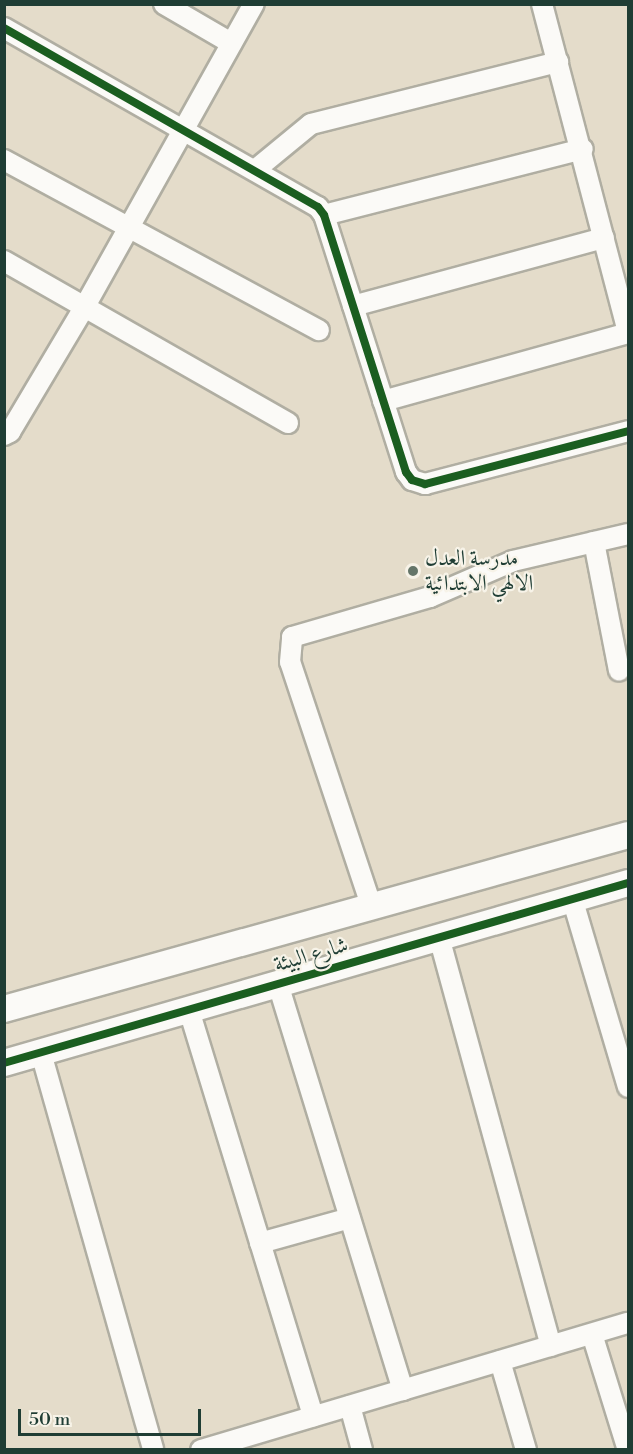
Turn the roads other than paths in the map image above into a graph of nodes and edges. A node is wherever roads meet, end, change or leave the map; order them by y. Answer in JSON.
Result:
{"nodes":[{"id":1,"x":164,"y":4,"type":"edge"},
{"id":2,"x":254,"y":4,"type":"edge"},
{"id":3,"x":542,"y":4,"type":"edge"},
{"id":4,"x":4,"y":28,"type":"edge"},
{"id":5,"x":231,"y":43,"type":"junction"},
{"id":6,"x":558,"y":62,"type":"junction"},
{"id":7,"x":184,"y":128,"type":"junction"},
{"id":8,"x":583,"y":149,"type":"junction"},
{"id":9,"x":4,"y":160,"type":"edge"},
{"id":10,"x":255,"y":170,"type":"junction"},
{"id":11,"x":324,"y":215,"type":"junction"},
{"id":12,"x":128,"y":229,"type":"junction"},
{"id":13,"x":604,"y":238,"type":"junction"},
{"id":14,"x":4,"y":261,"type":"edge"},
{"id":15,"x":86,"y":306,"type":"junction"},
{"id":16,"x":353,"y":306,"type":"junction"},
{"id":17,"x":319,"y":330,"type":"dead end"},
{"id":18,"x":628,"y":332,"type":"edge"},
{"id":19,"x":383,"y":401,"type":"junction"},
{"id":20,"x":288,"y":423,"type":"dead end"},
{"id":21,"x":628,"y":431,"type":"edge"},
{"id":22,"x":4,"y":435,"type":"edge"},
{"id":23,"x":628,"y":534,"type":"edge"},
{"id":24,"x":594,"y":542,"type":"junction"},
{"id":25,"x":619,"y":671,"type":"dead end"},
{"id":26,"x":628,"y":835,"type":"edge"},
{"id":27,"x":628,"y":883,"type":"edge"},
{"id":28,"x":572,"y":898,"type":"junction"},
{"id":29,"x":372,"y":908,"type":"junction"},
{"id":30,"x":439,"y":937,"type":"junction"},
{"id":31,"x":278,"y":984,"type":"junction"},
{"id":32,"x":4,"y":1009,"type":"edge"},
{"id":33,"x":189,"y":1010,"type":"junction"},
{"id":34,"x":41,"y":1053,"type":"junction"},
{"id":35,"x":4,"y":1063,"type":"edge"},
{"id":36,"x":628,"y":1087,"type":"edge"},
{"id":37,"x":350,"y":1218,"type":"junction"},
{"id":38,"x":260,"y":1243,"type":"junction"},
{"id":39,"x":628,"y":1323,"type":"edge"},
{"id":40,"x":592,"y":1334,"type":"junction"},
{"id":41,"x":551,"y":1346,"type":"junction"},
{"id":42,"x":501,"y":1361,"type":"junction"},
{"id":43,"x":403,"y":1390,"type":"junction"},
{"id":44,"x":350,"y":1406,"type":"junction"},
{"id":45,"x":313,"y":1416,"type":"junction"},
{"id":46,"x":153,"y":1449,"type":"edge"},
{"id":47,"x":205,"y":1449,"type":"edge"},
{"id":48,"x":362,"y":1449,"type":"edge"},
{"id":49,"x":526,"y":1449,"type":"edge"},
{"id":50,"x":628,"y":1449,"type":"edge"}],
"edges":[{"from":1,"to":5,"type":"street"},
{"from":2,"to":5,"type":"street"},
{"from":3,"to":6,"type":"street"},
{"from":4,"to":7,"type":"street"},
{"from":5,"to":7,"type":"street"},
{"from":6,"to":8,"type":"street"},
{"from":6,"to":10,"type":"street"},
{"from":7,"to":10,"type":"street"},
{"from":7,"to":12,"type":"street"},
{"from":8,"to":11,"type":"street"},
{"from":8,"to":13,"type":"street"},
{"from":9,"to":12,"type":"street"},
{"from":10,"to":11,"type":"street"},
{"from":11,"to":16,"type":"street"},
{"from":12,"to":15,"type":"street"},
{"from":12,"to":17,"type":"street"},
{"from":13,"to":16,"type":"street"},
{"from":13,"to":18,"type":"street"},
{"from":14,"to":15,"type":"street"},
{"from":15,"to":20,"type":"street"},
{"from":15,"to":22,"type":"street"},
{"from":16,"to":19,"type":"street"},
{"from":18,"to":19,"type":"street"},
{"from":19,"to":21,"type":"street"},
{"from":23,"to":24,"type":"street"},
{"from":24,"to":25,"type":"street"},
{"from":24,"to":29,"type":"street"},
{"from":26,"to":29,"type":"street","name":"شارع البيئة"},
{"from":27,"to":28,"type":"street","name":"شارع البيئة"},
{"from":28,"to":30,"type":"street","name":"شارع البيئة"},
{"from":28,"to":36,"type":"street"},
{"from":29,"to":32,"type":"street","name":"شارع البيئة"},
{"from":30,"to":31,"type":"street","name":"شارع البيئة"},
{"from":30,"to":41,"type":"street"},
{"from":31,"to":33,"type":"street","name":"شارع البيئة"},
{"from":31,"to":37,"type":"street"},
{"from":33,"to":34,"type":"street","name":"شارع البيئة"},
{"from":33,"to":38,"type":"street"},
{"from":34,"to":35,"type":"street","name":"شارع البيئة"},
{"from":34,"to":46,"type":"street"},
{"from":37,"to":38,"type":"street"},
{"from":37,"to":43,"type":"street"},
{"from":38,"to":45,"type":"street"},
{"from":39,"to":40,"type":"street"},
{"from":40,"to":41,"type":"street"},
{"from":40,"to":50,"type":"street"},
{"from":41,"to":42,"type":"street"},
{"from":42,"to":43,"type":"street"},
{"from":42,"to":49,"type":"street"},
{"from":43,"to":44,"type":"street"},
{"from":44,"to":45,"type":"street"},
{"from":44,"to":48,"type":"street"},
{"from":45,"to":47,"type":"street"}]}
